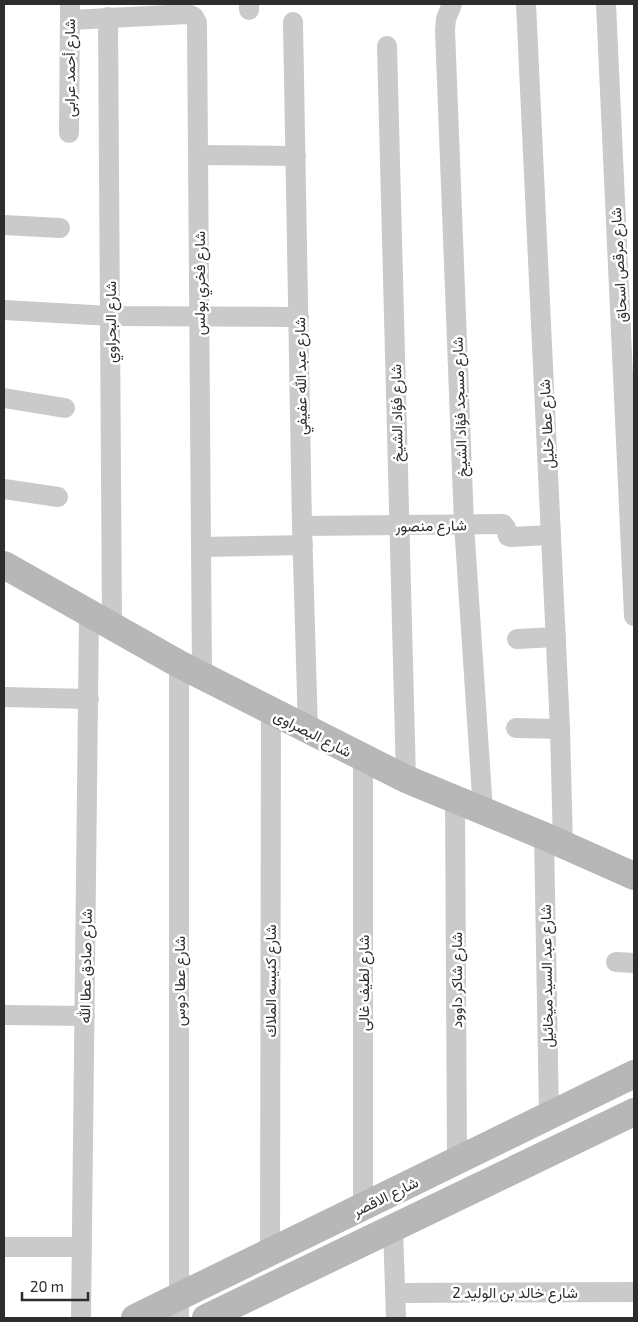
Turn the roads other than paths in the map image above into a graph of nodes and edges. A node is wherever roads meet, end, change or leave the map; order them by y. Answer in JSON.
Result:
{"nodes":[{"id":1,"x":452,"y":4,"type":"edge"},
{"id":2,"x":526,"y":4,"type":"edge"},
{"id":3,"x":606,"y":4,"type":"edge"},
{"id":4,"x":70,"y":12,"type":"edge"},
{"id":5,"x":108,"y":17,"type":"junction"},
{"id":6,"x":293,"y":22,"type":"dead end"},
{"id":7,"x":387,"y":46,"type":"dead end"},
{"id":8,"x":69,"y":133,"type":"dead end"},
{"id":9,"x":198,"y":155,"type":"junction"},
{"id":10,"x":296,"y":156,"type":"junction"},
{"id":11,"x":4,"y":225,"type":"edge"},
{"id":12,"x":60,"y":228,"type":"dead end"},
{"id":13,"x":4,"y":310,"type":"edge"},
{"id":14,"x":110,"y":316,"type":"junction"},
{"id":15,"x":200,"y":316,"type":"junction"},
{"id":16,"x":299,"y":317,"type":"junction"},
{"id":17,"x":4,"y":398,"type":"edge"},
{"id":18,"x":65,"y":408,"type":"dead end"},
{"id":19,"x":4,"y":489,"type":"edge"},
{"id":20,"x":58,"y":497,"type":"dead end"},
{"id":21,"x":464,"y":524,"type":"junction"},
{"id":22,"x":399,"y":525,"type":"junction"},
{"id":23,"x":303,"y":535,"type":"junction"},
{"id":24,"x":551,"y":535,"type":"junction"},
{"id":25,"x":201,"y":547,"type":"junction"},
{"id":26,"x":4,"y":566,"type":"edge"},
{"id":27,"x":634,"y":616,"type":"edge"},
{"id":28,"x":101,"y":620,"type":"junction"},
{"id":29,"x":556,"y":637,"type":"junction"},
{"id":30,"x":517,"y":639,"type":"dead end"},
{"id":31,"x":191,"y":670,"type":"junction"},
{"id":32,"x":4,"y":697,"type":"edge"},
{"id":33,"x":89,"y":699,"type":"junction"},
{"id":34,"x":270,"y":710,"type":"junction"},
{"id":35,"x":516,"y":728,"type":"dead end"},
{"id":36,"x":560,"y":729,"type":"junction"},
{"id":37,"x":308,"y":730,"type":"junction"},
{"id":38,"x":363,"y":758,"type":"junction"},
{"id":39,"x":406,"y":780,"type":"junction"},
{"id":40,"x":455,"y":800,"type":"junction"},
{"id":41,"x":483,"y":811,"type":"junction"},
{"id":42,"x":554,"y":841,"type":"junction"},
{"id":43,"x":634,"y":876,"type":"edge"},
{"id":44,"x":4,"y":1016,"type":"edge"},
{"id":45,"x":85,"y":1016,"type":"junction"},
{"id":46,"x":634,"y":1074,"type":"edge"},
{"id":47,"x":634,"y":1112,"type":"edge"},
{"id":48,"x":549,"y":1116,"type":"junction"},
{"id":49,"x":448,"y":1165,"type":"junction"},
{"id":50,"x":454,"y":1199,"type":"junction"},
{"id":51,"x":363,"y":1207,"type":"junction"},
{"id":52,"x":393,"y":1228,"type":"junction"},
{"id":53,"x":4,"y":1247,"type":"edge"},
{"id":54,"x":82,"y":1247,"type":"junction"},
{"id":55,"x":270,"y":1252,"type":"junction"},
{"id":56,"x":634,"y":1292,"type":"edge"},
{"id":57,"x":395,"y":1293,"type":"junction"},
{"id":58,"x":178,"y":1308,"type":"edge"},
{"id":59,"x":81,"y":1318,"type":"edge"},
{"id":60,"x":136,"y":1318,"type":"edge"},
{"id":61,"x":206,"y":1318,"type":"edge"},
{"id":62,"x":396,"y":1318,"type":"edge"}],
"edges":[{"from":1,"to":21,"type":"street","name":"شارع مسجد فؤاد الشيخ"},
{"from":2,"to":24,"type":"street","name":"شارع عطا خليل"},
{"from":3,"to":27,"type":"street","name":"شارع مرقص اسحاق"},
{"from":4,"to":5,"type":"street","name":"شارع فخري بولس"},
{"from":4,"to":8,"type":"street","name":"شارع أحمد عرابى"},
{"from":5,"to":9,"type":"street","name":"شارع فخري بولس"},
{"from":5,"to":14,"type":"street","name":"شارع البحراوي"},
{"from":6,"to":10,"type":"street","name":"شارع عبد الله عفيفي"},
{"from":7,"to":22,"type":"street","name":"شارع فؤاد الشيخ"},
{"from":9,"to":10,"type":"street"},
{"from":9,"to":15,"type":"street","name":"شارع فخري بولس"},
{"from":10,"to":16,"type":"street","name":"شارع عبد الله عفيفي"},
{"from":11,"to":12,"type":"street"},
{"from":13,"to":14,"type":"street"},
{"from":14,"to":15,"type":"street"},
{"from":14,"to":28,"type":"street","name":"شارع البحراوي"},
{"from":15,"to":16,"type":"street"},
{"from":15,"to":25,"type":"street","name":"شارع فخري بولس"},
{"from":16,"to":23,"type":"street","name":"شارع عبد الله عفيفي"},
{"from":17,"to":18,"type":"street"},
{"from":19,"to":20,"type":"street"},
{"from":21,"to":22,"type":"street","name":"شارع منصور"},
{"from":21,"to":24,"type":"street","name":"شارع منصور"},
{"from":21,"to":41,"type":"street","name":"شارع مسجد فؤاد الشيخ"},
{"from":22,"to":23,"type":"street","name":"شارع منصور"},
{"from":22,"to":39,"type":"street","name":"شارع فؤاد الشيخ"},
{"from":23,"to":25,"type":"street","name":"شارع منصور"},
{"from":23,"to":37,"type":"street","name":"شارع عبد الله عفيفي"},
{"from":24,"to":29,"type":"street","name":"شارع عطا خليل"},
{"from":25,"to":31,"type":"street","name":"شارع فخري بولس"},
{"from":26,"to":28,"type":"street","name":"شارع البصراوى"},
{"from":28,"to":31,"type":"street","name":"شارع البصراوى"},
{"from":28,"to":33,"type":"street","name":"شارع صادق عطا الله"},
{"from":29,"to":30,"type":"street"},
{"from":29,"to":36,"type":"street","name":"شارع عطا خليل"},
{"from":31,"to":34,"type":"street","name":"شارع البصراوى"},
{"from":31,"to":58,"type":"street","name":"شارع عطا دوس"},
{"from":32,"to":33,"type":"street"},
{"from":33,"to":45,"type":"street","name":"شارع صادق عطا الله"},
{"from":34,"to":37,"type":"street","name":"شارع البصراوى"},
{"from":34,"to":55,"type":"street","name":"شارع كنيسه الملاك"},
{"from":35,"to":36,"type":"street"},
{"from":36,"to":42,"type":"street","name":"شارع عطا خليل"},
{"from":37,"to":38,"type":"street","name":"شارع البصراوى"},
{"from":38,"to":39,"type":"street","name":"شارع البصراوى"},
{"from":38,"to":51,"type":"street","name":"شارع لطيف غالى"},
{"from":39,"to":40,"type":"street","name":"شارع البصراوى"},
{"from":40,"to":41,"type":"street","name":"شارع البصراوى"},
{"from":40,"to":49,"type":"street","name":"شارع شاكر داوود"},
{"from":41,"to":42,"type":"street","name":"شارع البصراوى"},
{"from":42,"to":43,"type":"street","name":"شارع البصراوى"},
{"from":42,"to":48,"type":"street","name":"شارع عبد السيد ميخائيل"},
{"from":44,"to":45,"type":"street"},
{"from":45,"to":54,"type":"street","name":"شارع صادق عطا الله"},
{"from":46,"to":48,"type":"street","name":"شارع الاقصر"},
{"from":47,"to":50,"type":"street"},
{"from":48,"to":49,"type":"street","name":"شارع الاقصر"},
{"from":49,"to":50,"type":"street"},
{"from":49,"to":51,"type":"street","name":"شارع الاقصر"},
{"from":50,"to":52,"type":"street"},
{"from":51,"to":55,"type":"street","name":"شارع الاقصر"},
{"from":52,"to":57,"type":"street"},
{"from":52,"to":61,"type":"street"},
{"from":53,"to":54,"type":"street"},
{"from":54,"to":59,"type":"street","name":"شارع صادق عطا الله"},
{"from":55,"to":58,"type":"street","name":"شارع الاقصر"},
{"from":56,"to":57,"type":"street","name":"شارع خالد بن الوليد 2"},
{"from":57,"to":62,"type":"street"},
{"from":58,"to":60,"type":"street","name":"شارع الاقصر"}]}
